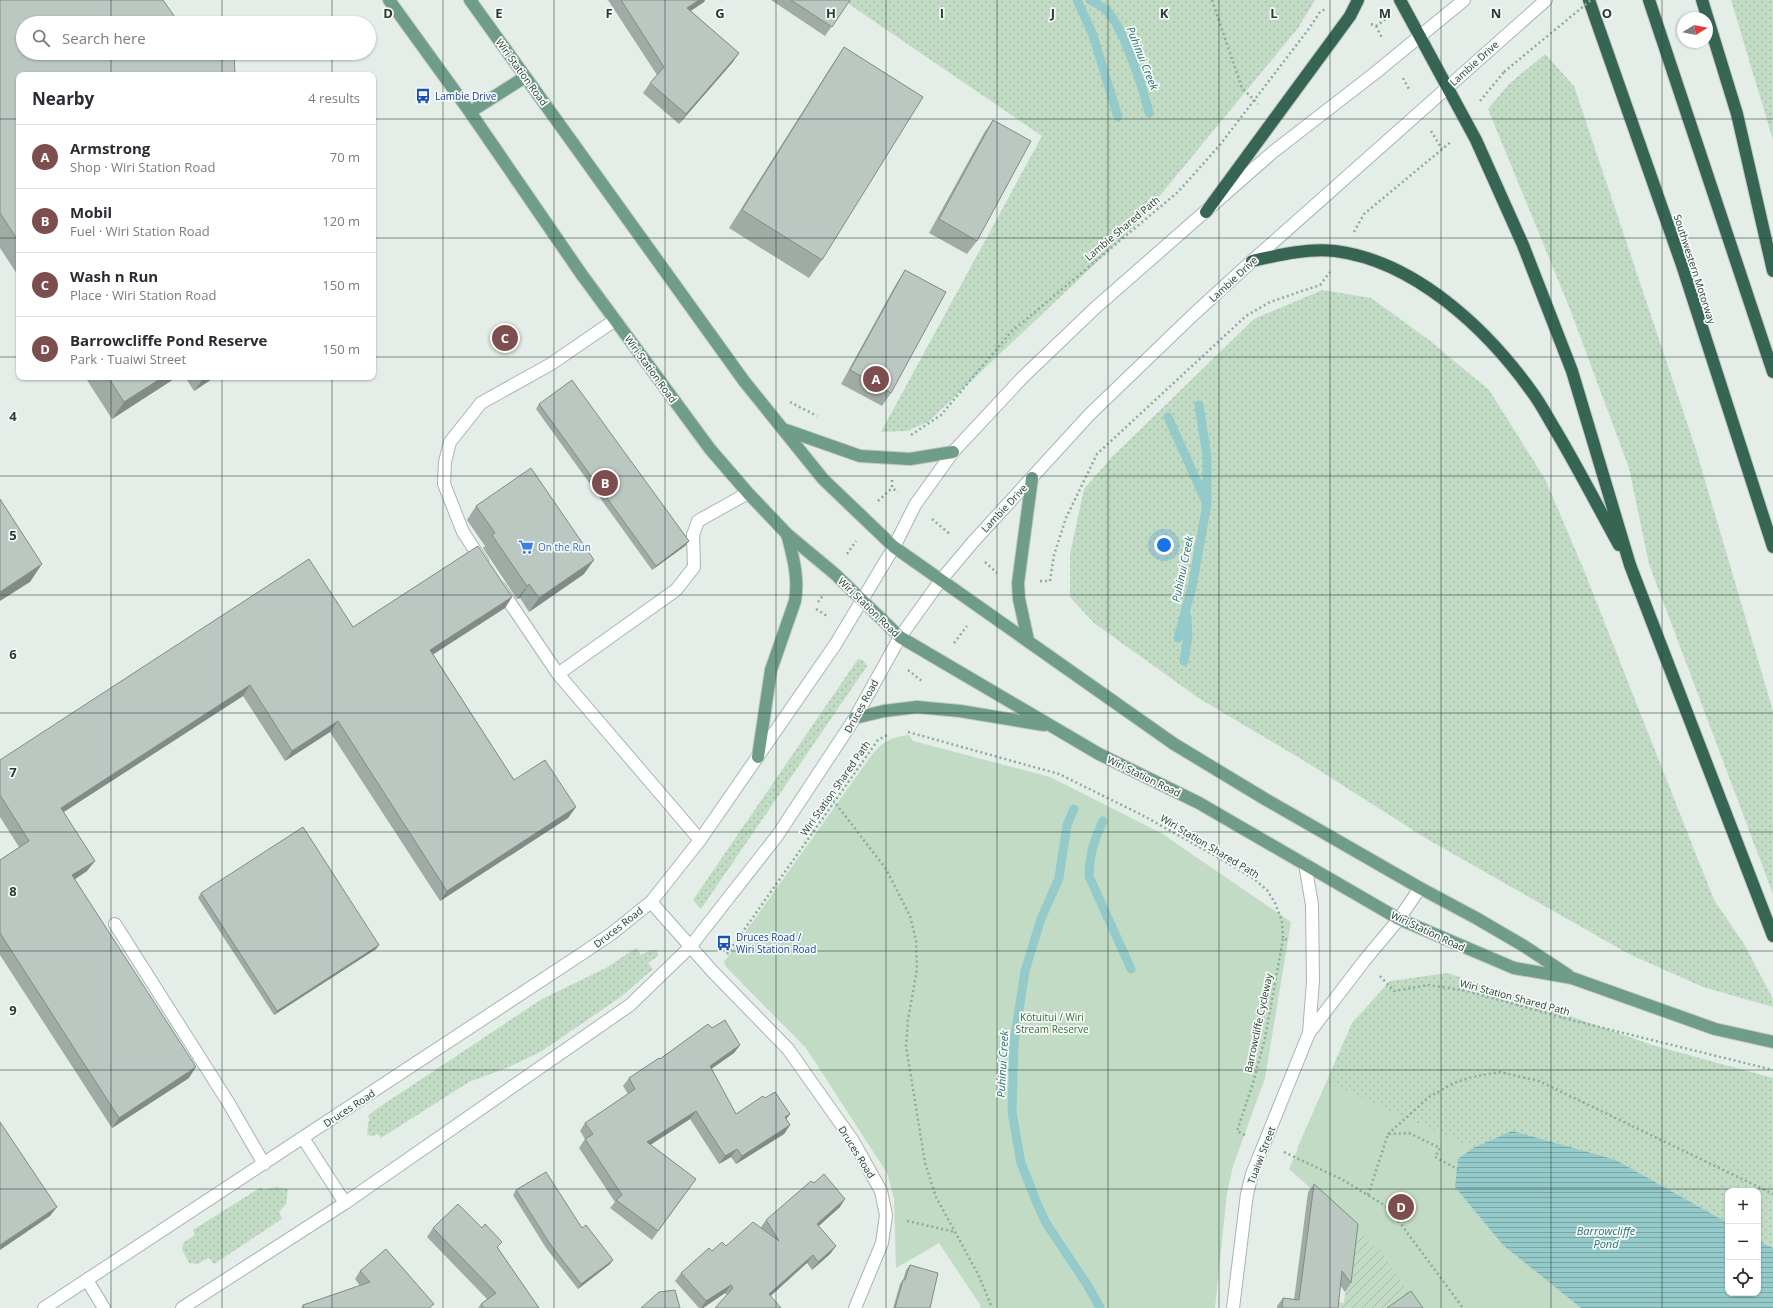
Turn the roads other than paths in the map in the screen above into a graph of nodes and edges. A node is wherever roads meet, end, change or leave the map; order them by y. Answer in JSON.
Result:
{"nodes":[{"id":1,"x":389,"y":0,"type":"edge"},
{"id":2,"x":470,"y":0,"type":"edge"},
{"id":3,"x":1358,"y":0,"type":"edge"},
{"id":4,"x":1400,"y":0,"type":"edge"},
{"id":5,"x":1464,"y":0,"type":"edge"},
{"id":6,"x":1546,"y":0,"type":"edge"},
{"id":7,"x":1590,"y":0,"type":"edge"},
{"id":8,"x":1649,"y":0,"type":"edge"},
{"id":9,"x":1702,"y":0,"type":"edge"},
{"id":10,"x":1420,"y":36,"type":"junction"},
{"id":11,"x":525,"y":77,"type":"junction"},
{"id":12,"x":1447,"y":88,"type":"junction"},
{"id":13,"x":470,"y":112,"type":"junction"},
{"id":14,"x":1206,"y":212,"type":"junction"},
{"id":15,"x":1252,"y":261,"type":"junction"},
{"id":16,"x":1773,"y":271,"type":"edge"},
{"id":17,"x":615,"y":320,"type":"junction"},
{"id":18,"x":1773,"y":372,"type":"edge"},
{"id":19,"x":785,"y":430,"type":"junction"},
{"id":20,"x":953,"y":452,"type":"junction"},
{"id":21,"x":1032,"y":478,"type":"junction"},
{"id":22,"x":748,"y":493,"type":"junction"},
{"id":23,"x":787,"y":534,"type":"junction"},
{"id":24,"x":894,"y":547,"type":"junction"},
{"id":25,"x":1773,"y":547,"type":"edge"},
{"id":26,"x":1630,"y":565,"type":"junction"},
{"id":27,"x":941,"y":580,"type":"junction"},
{"id":28,"x":863,"y":600,"type":"junction"},
{"id":29,"x":900,"y":637,"type":"junction"},
{"id":30,"x":1028,"y":640,"type":"junction"},
{"id":31,"x":558,"y":674,"type":"junction"},
{"id":32,"x":855,"y":718,"type":"junction"},
{"id":33,"x":1052,"y":726,"type":"junction"},
{"id":34,"x":758,"y":757,"type":"junction"},
{"id":35,"x":700,"y":840,"type":"junction"},
{"id":36,"x":1306,"y":864,"type":"junction"},
{"id":37,"x":1420,"y":888,"type":"junction"},
{"id":38,"x":651,"y":902,"type":"junction"},
{"id":39,"x":1399,"y":918,"type":"junction"},
{"id":40,"x":115,"y":924,"type":"dead end"},
{"id":41,"x":1773,"y":936,"type":"edge"},
{"id":42,"x":690,"y":947,"type":"junction"},
{"id":43,"x":1572,"y":978,"type":"junction"},
{"id":44,"x":1309,"y":1032,"type":"junction"},
{"id":45,"x":1773,"y":1042,"type":"edge"},
{"id":46,"x":303,"y":1138,"type":"junction"},
{"id":47,"x":264,"y":1164,"type":"junction"},
{"id":48,"x":345,"y":1203,"type":"junction"},
{"id":49,"x":87,"y":1280,"type":"junction"},
{"id":50,"x":44,"y":1308,"type":"edge"},
{"id":51,"x":104,"y":1308,"type":"edge"},
{"id":52,"x":182,"y":1308,"type":"edge"},
{"id":53,"x":855,"y":1308,"type":"edge"},
{"id":54,"x":1233,"y":1308,"type":"edge"}],
"edges":[{"from":1,"to":13,"type":"main road","name":"Wiri Station Road"},
{"from":2,"to":11,"type":"main road","name":"Wiri Station Road"},
{"from":3,"to":14,"type":"highway"},
{"from":4,"to":10,"type":"highway"},
{"from":5,"to":10,"type":"main road"},
{"from":6,"to":12,"type":"main road","name":"Lambie Drive"},
{"from":7,"to":25,"type":"highway","name":"Southwestern Motorway"},
{"from":8,"to":18,"type":"highway"},
{"from":9,"to":16,"type":"highway"},
{"from":10,"to":12,"type":"highway"},
{"from":10,"to":14,"type":"main road"},
{"from":11,"to":13,"type":"main road"},
{"from":11,"to":19,"type":"main road","name":"Wiri Station Road"},
{"from":12,"to":15,"type":"main road","name":"Lambie Drive"},
{"from":12,"to":26,"type":"highway"},
{"from":13,"to":17,"type":"main road","name":"Wiri Station Road"},
{"from":14,"to":20,"type":"main road"},
{"from":15,"to":21,"type":"main road","name":"Lambie Drive"},
{"from":15,"to":26,"type":"highway"},
{"from":17,"to":22,"type":"main road","name":"Wiri Station Road"},
{"from":17,"to":31,"type":"main road"},
{"from":19,"to":20,"type":"main road"},
{"from":19,"to":24,"type":"main road","name":"Wiri Station Road"},
{"from":20,"to":24,"type":"main road"},
{"from":21,"to":27,"type":"main road","name":"Lambie Drive"},
{"from":21,"to":30,"type":"main road"},
{"from":22,"to":23,"type":"main road","name":"Wiri Station Road"},
{"from":22,"to":31,"type":"main road"},
{"from":23,"to":28,"type":"main road","name":"Wiri Station Road"},
{"from":23,"to":34,"type":"main road"},
{"from":24,"to":27,"type":"main road","name":"Wiri Station Road"},
{"from":24,"to":28,"type":"main road","name":"Druces Road"},
{"from":26,"to":41,"type":"highway"},
{"from":27,"to":29,"type":"main road","name":"Druces Road"},
{"from":27,"to":30,"type":"main road","name":"Wiri Station Road"},
{"from":28,"to":29,"type":"main road","name":"Wiri Station Road"},
{"from":28,"to":34,"type":"main road","name":"Druces Road"},
{"from":29,"to":32,"type":"main road","name":"Druces Road"},
{"from":29,"to":33,"type":"main road","name":"Wiri Station Road"},
{"from":30,"to":37,"type":"main road","name":"Wiri Station Road"},
{"from":31,"to":35,"type":"main road"},
{"from":32,"to":33,"type":"main road"},
{"from":32,"to":42,"type":"main road","name":"Druces Road"},
{"from":33,"to":36,"type":"main road","name":"Wiri Station Road"},
{"from":34,"to":35,"type":"main road","name":"Druces Road"},
{"from":35,"to":38,"type":"main road","name":"Druces Road"},
{"from":36,"to":39,"type":"main road","name":"Wiri Station Road"},
{"from":36,"to":44,"type":"main road","name":"Tuaiwi Street"},
{"from":37,"to":39,"type":"main road","name":"Tuaiwi Street"},
{"from":37,"to":43,"type":"main road","name":"Wiri Station Road"},
{"from":38,"to":42,"type":"main road","name":"Druces Road"},
{"from":38,"to":46,"type":"main road","name":"Druces Road"},
{"from":39,"to":43,"type":"main road","name":"Wiri Station Road"},
{"from":39,"to":44,"type":"main road","name":"Tuaiwi Street"},
{"from":40,"to":47,"type":"main road"},
{"from":42,"to":48,"type":"main road","name":"Druces Road"},
{"from":42,"to":53,"type":"main road","name":"Druces Road"},
{"from":43,"to":45,"type":"main road","name":"Wiri Station Road"},
{"from":44,"to":54,"type":"main road","name":"Tuaiwi Street"},
{"from":46,"to":47,"type":"main road","name":"Druces Road"},
{"from":46,"to":48,"type":"main road"},
{"from":47,"to":49,"type":"main road","name":"Druces Road"},
{"from":48,"to":52,"type":"main road","name":"Druces Road"},
{"from":49,"to":50,"type":"main road","name":"Druces Road"},
{"from":49,"to":51,"type":"main road"}]}
